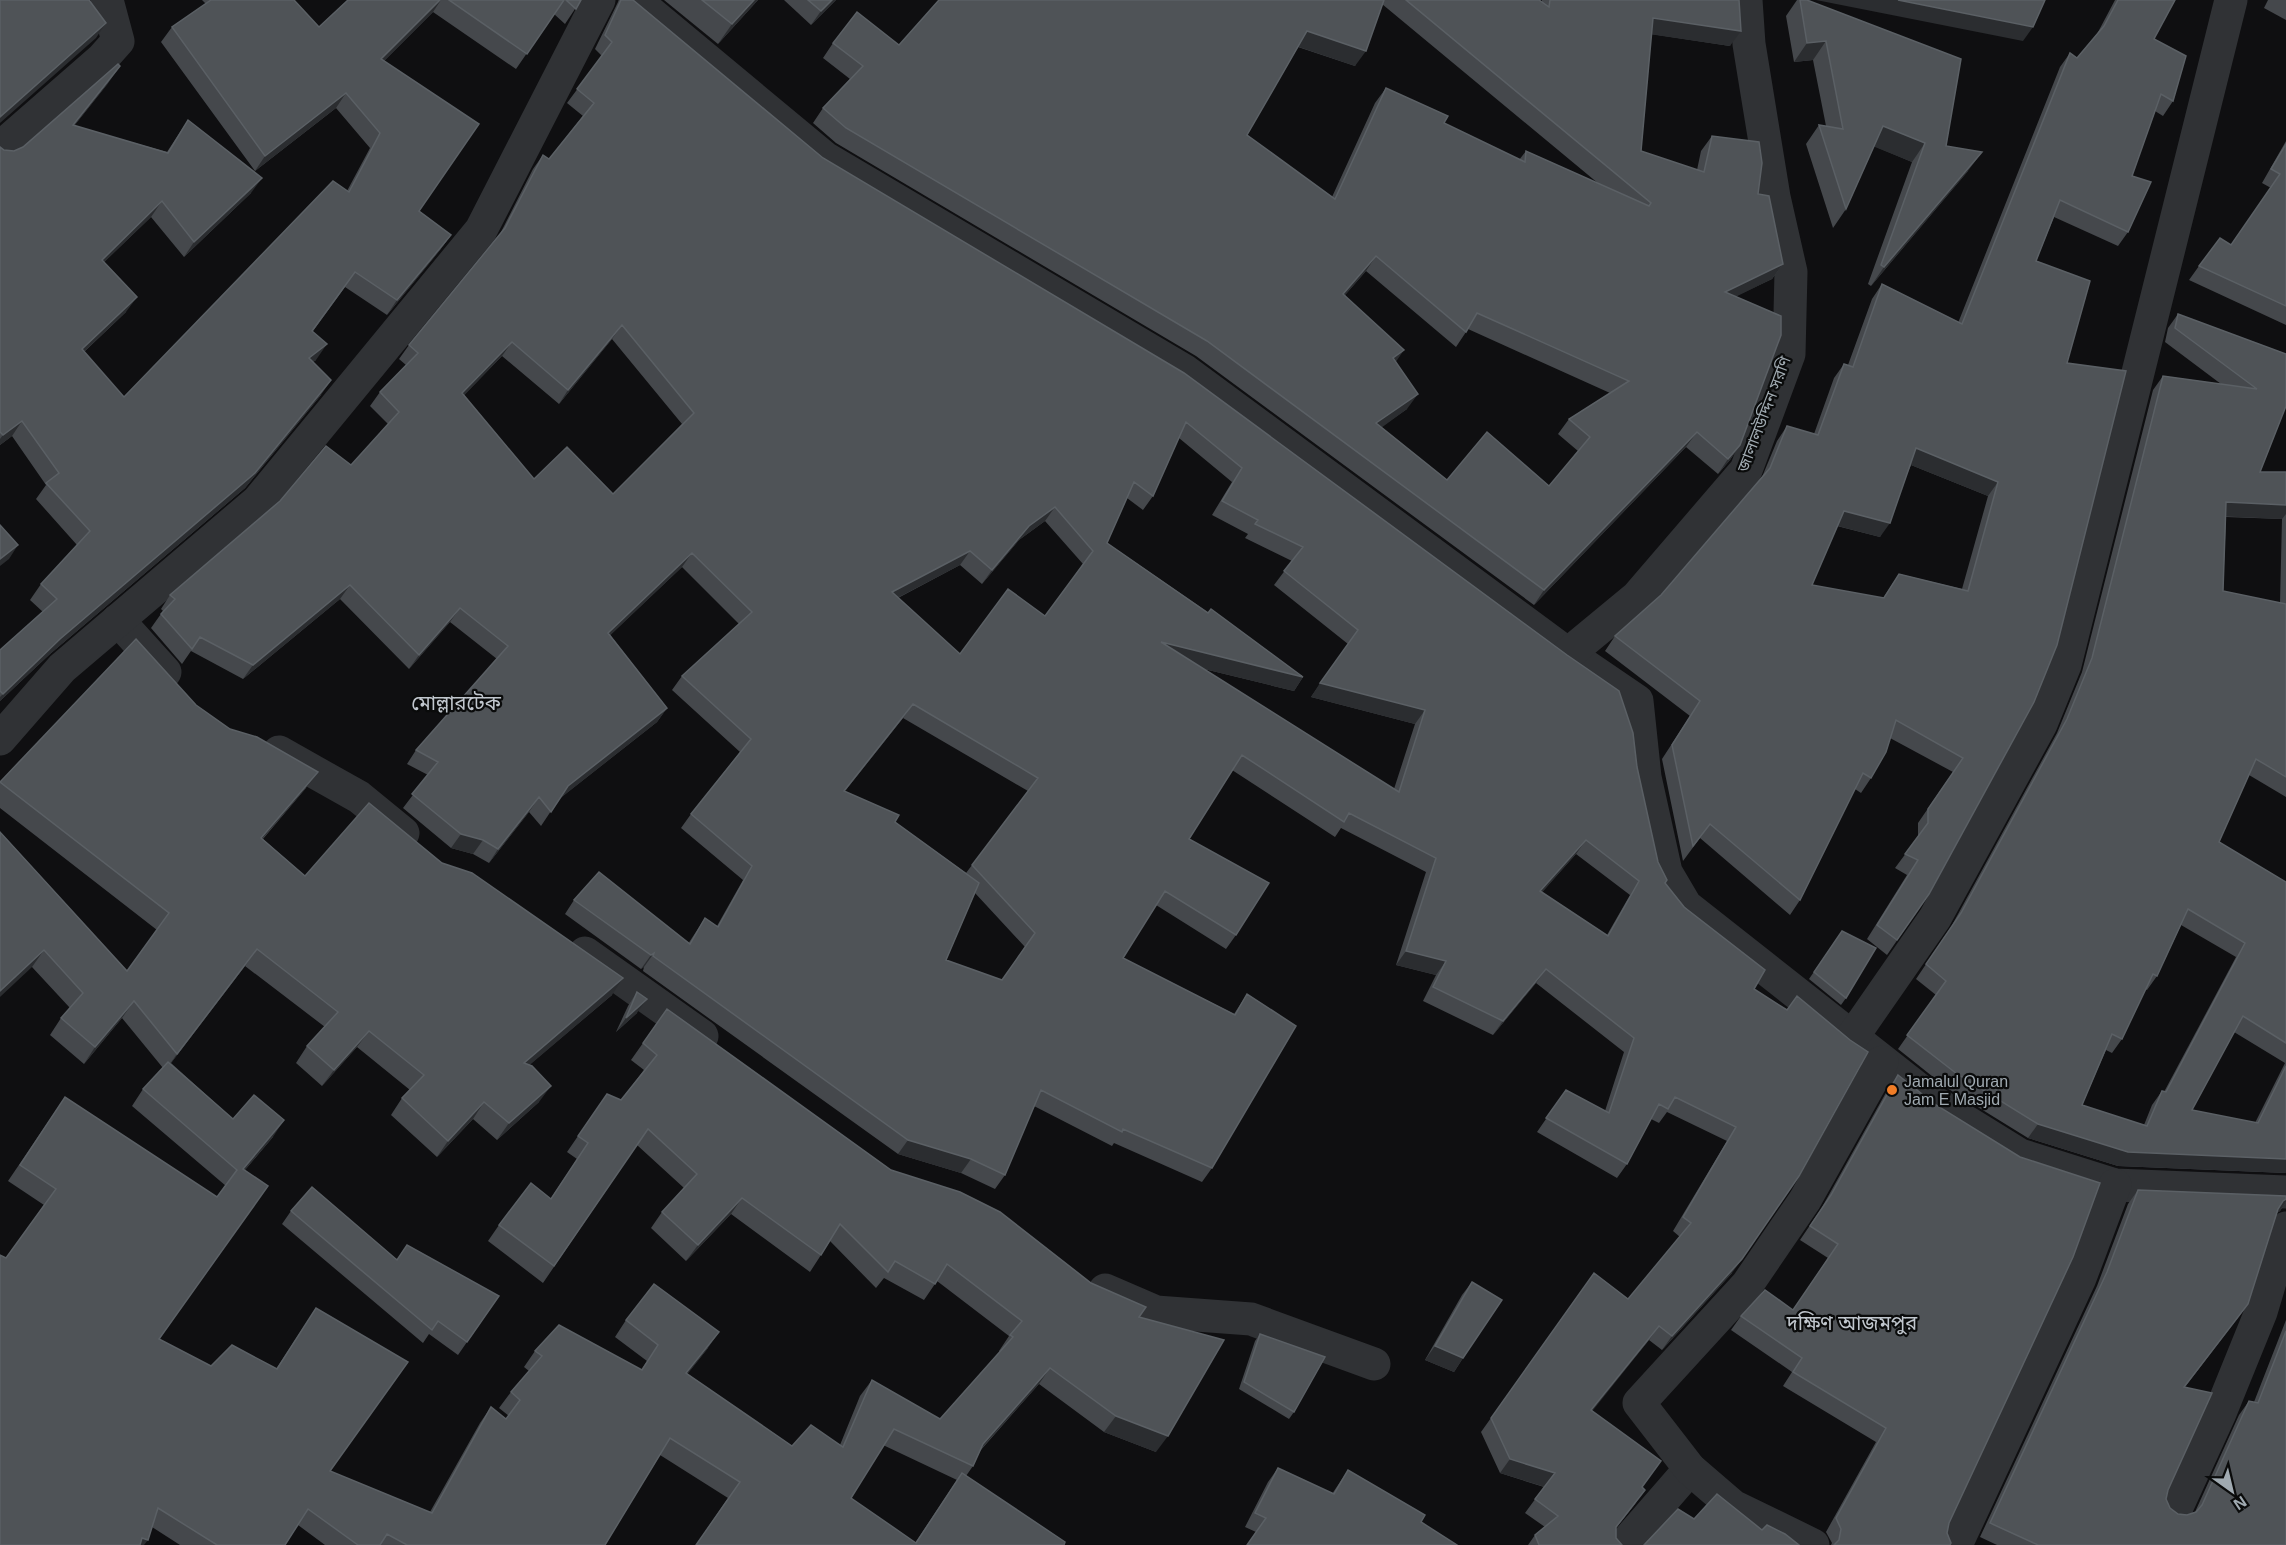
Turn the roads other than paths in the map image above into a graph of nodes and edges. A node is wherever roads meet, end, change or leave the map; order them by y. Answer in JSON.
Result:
{"nodes":[{"id":1,"x":107,"y":0,"type":"edge"},
{"id":2,"x":599,"y":0,"type":"edge"},
{"id":3,"x":635,"y":0,"type":"edge"},
{"id":4,"x":1746,"y":0,"type":"edge"},
{"id":5,"x":2231,"y":0,"type":"edge"},
{"id":6,"x":0,"y":148,"type":"edge"},
{"id":7,"x":118,"y":620,"type":"junction"},
{"id":8,"x":1568,"y":654,"type":"junction"},
{"id":9,"x":188,"y":697,"type":"edge"},
{"id":10,"x":252,"y":736,"type":"edge"},
{"id":11,"x":0,"y":739,"type":"edge"},
{"id":12,"x":423,"y":850,"type":"edge"},
{"id":13,"x":558,"y":933,"type":"edge"},
{"id":14,"x":1851,"y":1039,"type":"junction"},
{"id":15,"x":724,"y":1052,"type":"edge"},
{"id":16,"x":1882,"y":1062,"type":"junction"},
{"id":17,"x":2115,"y":1185,"type":"junction"},
{"id":18,"x":2286,"y":1192,"type":"edge"},
{"id":19,"x":2286,"y":1228,"type":"edge"},
{"id":20,"x":1082,"y":1277,"type":"edge"},
{"id":21,"x":1374,"y":1364,"type":"dead end"},
{"id":22,"x":1690,"y":1468,"type":"junction"},
{"id":23,"x":2175,"y":1511,"type":"edge"},
{"id":24,"x":1624,"y":1545,"type":"edge"},
{"id":25,"x":1813,"y":1545,"type":"edge"},
{"id":26,"x":1956,"y":1545,"type":"edge"}],
"edges":[{"from":1,"to":6,"type":"street"},
{"from":2,"to":7,"type":"street"},
{"from":3,"to":8,"type":"street"},
{"from":4,"to":8,"type":"street","name":"জালালউদ্দিন সরণি"},
{"from":5,"to":14,"type":"street"},
{"from":7,"to":9,"type":"street"},
{"from":7,"to":11,"type":"street"},
{"from":8,"to":14,"type":"street"},
{"from":10,"to":12,"type":"street"},
{"from":13,"to":15,"type":"street"},
{"from":14,"to":16,"type":"street"},
{"from":16,"to":17,"type":"street"},
{"from":16,"to":22,"type":"street"},
{"from":17,"to":18,"type":"street"},
{"from":17,"to":26,"type":"street"},
{"from":19,"to":23,"type":"street"},
{"from":20,"to":21,"type":"street"},
{"from":22,"to":24,"type":"street"},
{"from":22,"to":25,"type":"street"}]}
